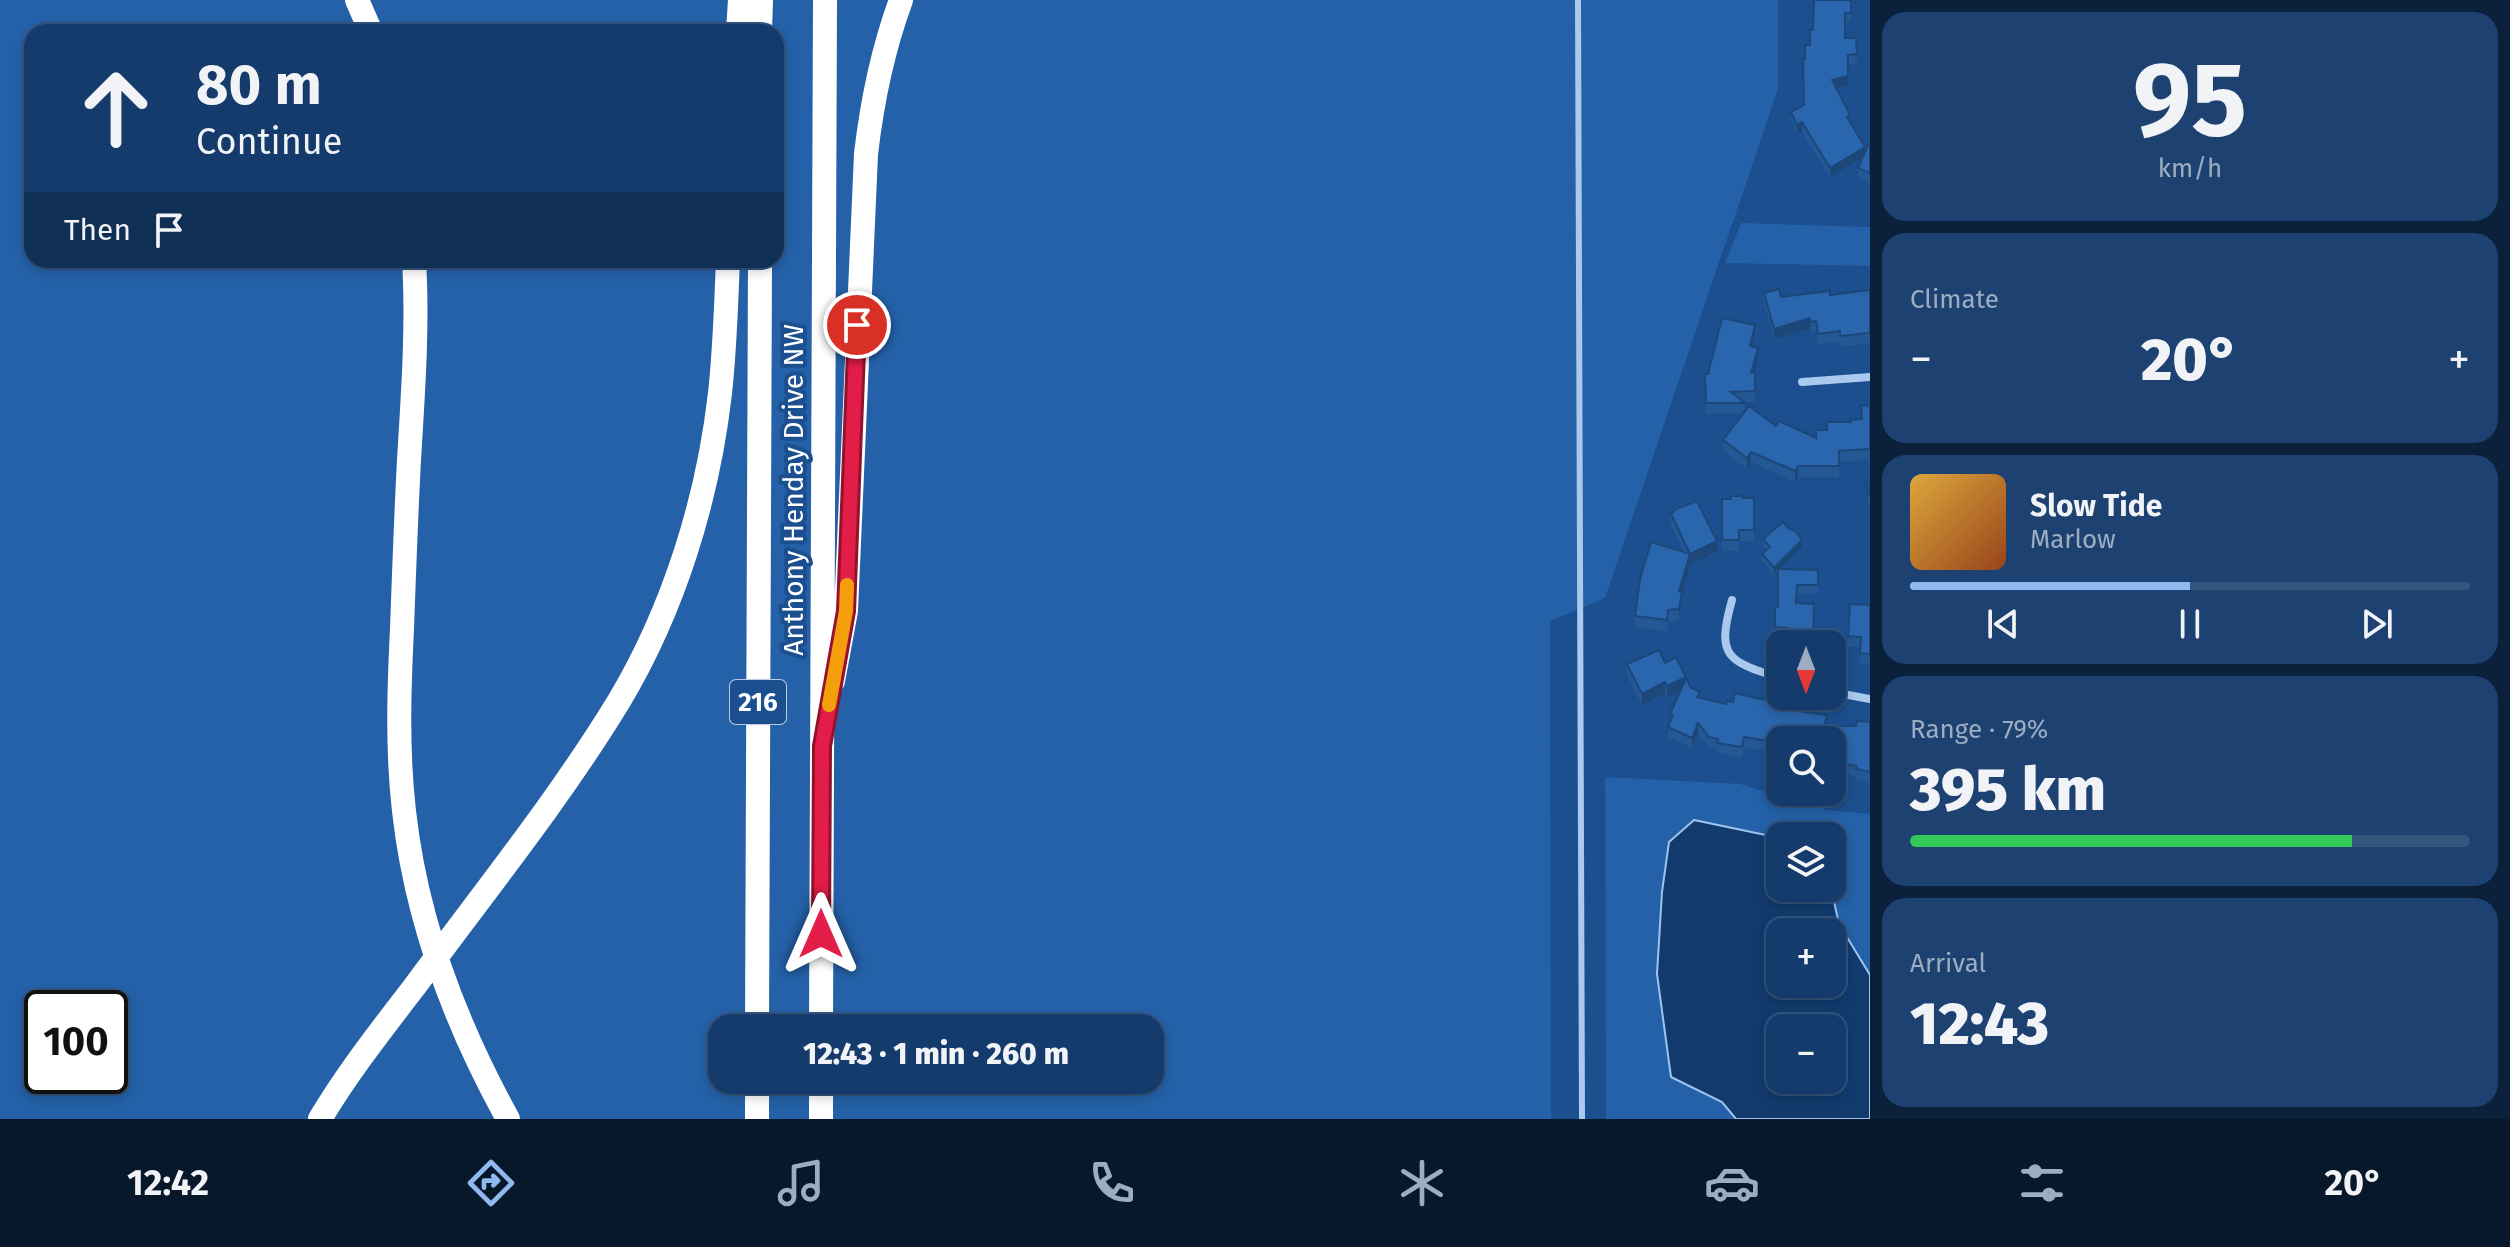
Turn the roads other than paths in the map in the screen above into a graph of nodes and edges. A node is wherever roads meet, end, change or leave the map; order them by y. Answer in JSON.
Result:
{"nodes":[{"id":1,"x":360,"y":0,"type":"edge"},
{"id":2,"x":740,"y":0,"type":"edge"},
{"id":3,"x":761,"y":0,"type":"edge"},
{"id":4,"x":825,"y":0,"type":"edge"},
{"id":5,"x":901,"y":0,"type":"edge"},
{"id":6,"x":1578,"y":0,"type":"edge"},
{"id":7,"x":368,"y":24,"type":"edge"},
{"id":8,"x":738,"y":24,"type":"edge"},
{"id":9,"x":760,"y":24,"type":"edge"},
{"id":10,"x":414,"y":268,"type":"edge"},
{"id":11,"x":728,"y":268,"type":"edge"},
{"id":12,"x":760,"y":268,"type":"edge"},
{"id":13,"x":1870,"y":377,"type":"edge"},
{"id":14,"x":1802,"y":382,"type":"dead end"},
{"id":15,"x":1732,"y":600,"type":"dead end"},
{"id":16,"x":1766,"y":673,"type":"edge"},
{"id":17,"x":1846,"y":695,"type":"edge"},
{"id":18,"x":1870,"y":699,"type":"edge"},
{"id":19,"x":822,"y":746,"type":"junction"},
{"id":20,"x":757,"y":1014,"type":"edge"},
{"id":21,"x":821,"y":1014,"type":"edge"},
{"id":22,"x":757,"y":1094,"type":"edge"},
{"id":23,"x":821,"y":1094,"type":"edge"},
{"id":24,"x":320,"y":1119,"type":"edge"},
{"id":25,"x":508,"y":1119,"type":"edge"},
{"id":26,"x":757,"y":1119,"type":"edge"},
{"id":27,"x":821,"y":1119,"type":"edge"},
{"id":28,"x":1582,"y":1119,"type":"edge"}],
"edges":[{"from":1,"to":7,"type":"highway"},
{"from":2,"to":8,"type":"highway"},
{"from":3,"to":9,"type":"highway"},
{"from":4,"to":19,"type":"highway","name":"Anthony Henday Drive NW","number":"216"},
{"from":5,"to":19,"type":"highway"},
{"from":6,"to":28,"type":"lane"},
{"from":10,"to":25,"type":"highway"},
{"from":11,"to":24,"type":"highway"},
{"from":12,"to":20,"type":"highway","name":"Anthony Henday Drive NW","number":"216"},
{"from":13,"to":14,"type":"street"},
{"from":15,"to":16,"type":"street"},
{"from":17,"to":18,"type":"street"},
{"from":19,"to":21,"type":"highway","name":"Anthony Henday Drive NW","number":"216"},
{"from":22,"to":26,"type":"highway"},
{"from":23,"to":27,"type":"highway"}]}
